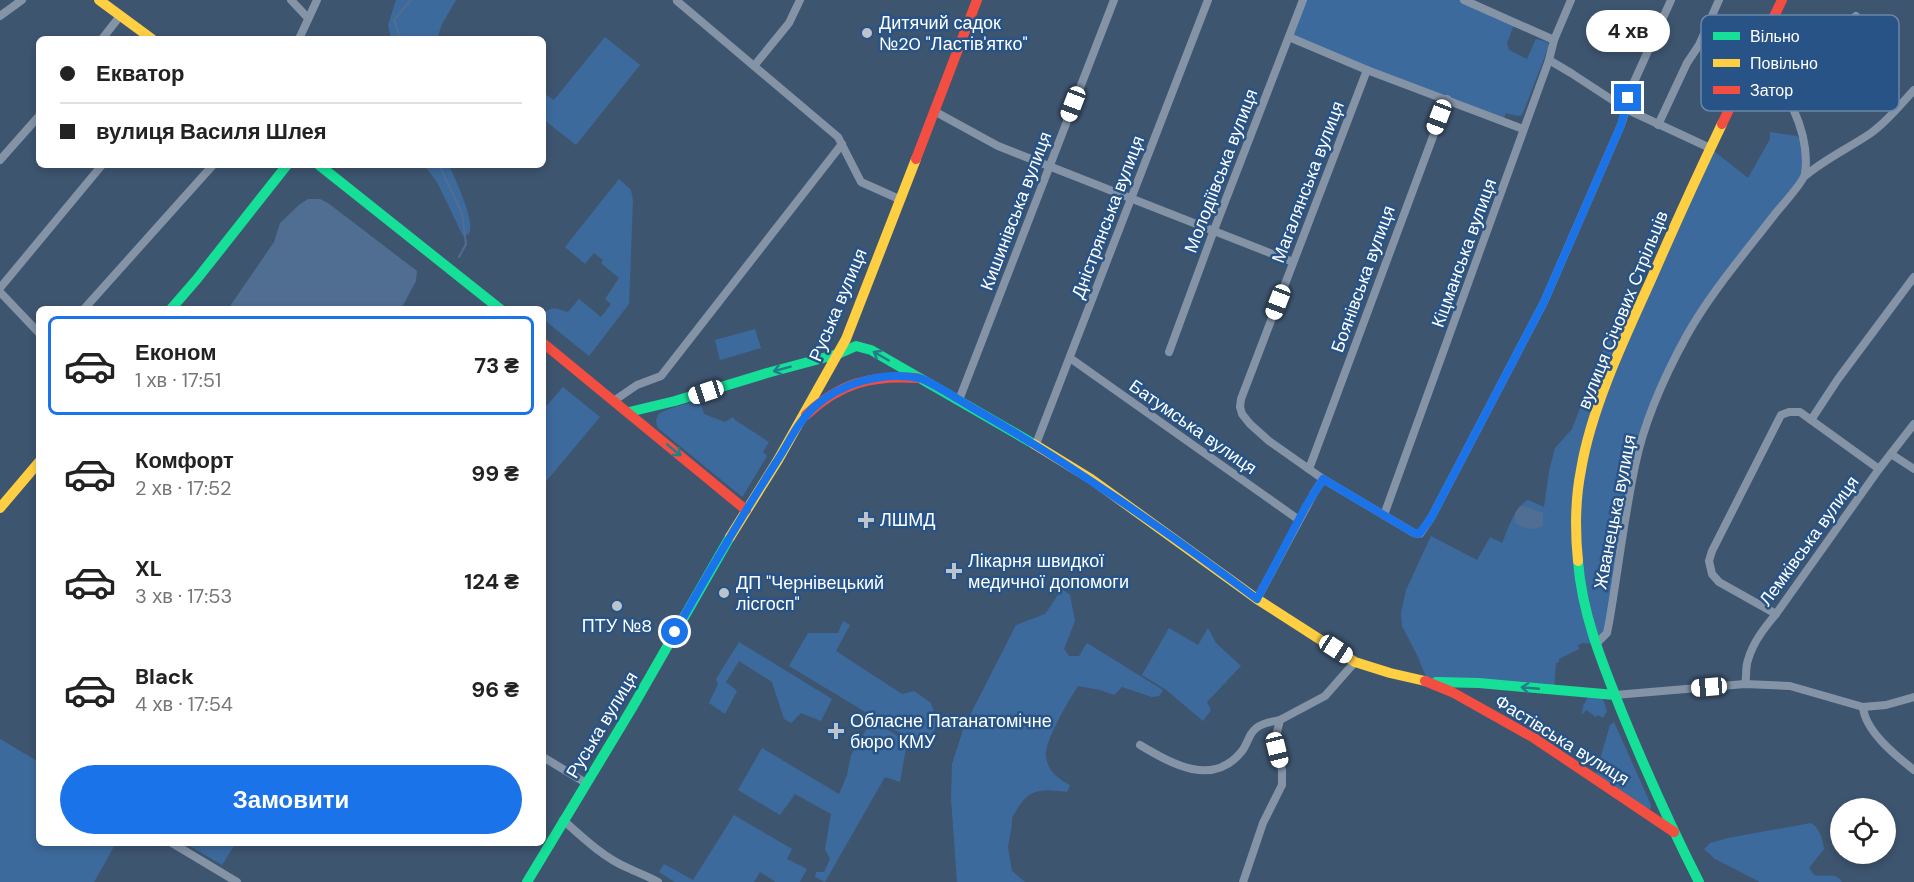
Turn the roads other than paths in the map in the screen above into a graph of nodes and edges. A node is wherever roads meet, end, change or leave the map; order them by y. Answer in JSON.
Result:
{"nodes":[{"id":1,"x":22,"y":0,"type":"edge"},
{"id":2,"x":99,"y":0,"type":"edge"},
{"id":3,"x":291,"y":0,"type":"edge"},
{"id":4,"x":316,"y":0,"type":"edge"},
{"id":5,"x":678,"y":0,"type":"edge"},
{"id":6,"x":800,"y":0,"type":"edge"},
{"id":7,"x":977,"y":0,"type":"edge"},
{"id":8,"x":1114,"y":0,"type":"edge"},
{"id":9,"x":1208,"y":0,"type":"edge"},
{"id":10,"x":1303,"y":0,"type":"edge"},
{"id":11,"x":1464,"y":0,"type":"edge"},
{"id":12,"x":1571,"y":0,"type":"edge"},
{"id":13,"x":1671,"y":0,"type":"edge"},
{"id":14,"x":1719,"y":0,"type":"edge"},
{"id":15,"x":1782,"y":0,"type":"edge"},
{"id":16,"x":1790,"y":0,"type":"edge"},
{"id":17,"x":1480,"y":4,"type":"edge"},
{"id":18,"x":1712,"y":15,"type":"edge"},
{"id":19,"x":1774,"y":15,"type":"edge"},
{"id":20,"x":1776,"y":15,"type":"edge"},
{"id":21,"x":0,"y":16,"type":"edge"},
{"id":22,"x":120,"y":16,"type":"junction"},
{"id":23,"x":308,"y":18,"type":"junction"},
{"id":24,"x":104,"y":36,"type":"edge"},
{"id":25,"x":148,"y":36,"type":"edge"},
{"id":26,"x":300,"y":36,"type":"edge"},
{"id":27,"x":1289,"y":37,"type":"junction"},
{"id":28,"x":1554,"y":40,"type":"junction"},
{"id":29,"x":1701,"y":40,"type":"edge"},
{"id":30,"x":1549,"y":60,"type":"junction"},
{"id":31,"x":754,"y":66,"type":"junction"},
{"id":32,"x":1367,"y":70,"type":"junction"},
{"id":33,"x":1914,"y":90,"type":"edge"},
{"id":34,"x":1446,"y":99,"type":"junction"},
{"id":35,"x":1899,"y":107,"type":"edge"},
{"id":36,"x":1626,"y":109,"type":"junction"},
{"id":37,"x":934,"y":111,"type":"junction"},
{"id":38,"x":1728,"y":111,"type":"edge"},
{"id":39,"x":1794,"y":111,"type":"edge"},
{"id":40,"x":1895,"y":111,"type":"edge"},
{"id":41,"x":36,"y":119,"type":"edge"},
{"id":42,"x":1658,"y":124,"type":"junction"},
{"id":43,"x":1523,"y":129,"type":"junction"},
{"id":44,"x":842,"y":144,"type":"junction"},
{"id":45,"x":1710,"y":148,"type":"junction"},
{"id":46,"x":0,"y":160,"type":"edge"},
{"id":47,"x":1049,"y":167,"type":"junction"},
{"id":48,"x":100,"y":168,"type":"edge"},
{"id":49,"x":210,"y":168,"type":"edge"},
{"id":50,"x":285,"y":168,"type":"edge"},
{"id":51,"x":323,"y":168,"type":"edge"},
{"id":52,"x":1805,"y":176,"type":"junction"},
{"id":53,"x":899,"y":199,"type":"junction"},
{"id":54,"x":1131,"y":199,"type":"junction"},
{"id":55,"x":1214,"y":230,"type":"junction"},
{"id":56,"x":1293,"y":262,"type":"junction"},
{"id":57,"x":1914,"y":277,"type":"edge"},
{"id":58,"x":0,"y":290,"type":"edge"},
{"id":59,"x":87,"y":306,"type":"edge"},
{"id":60,"x":174,"y":306,"type":"edge"},
{"id":61,"x":496,"y":306,"type":"edge"},
{"id":62,"x":36,"y":330,"type":"edge"},
{"id":63,"x":546,"y":345,"type":"edge"},
{"id":64,"x":1169,"y":352,"type":"dead end"},
{"id":65,"x":838,"y":354,"type":"junction"},
{"id":66,"x":1070,"y":358,"type":"junction"},
{"id":67,"x":921,"y":378,"type":"junction"},
{"id":68,"x":615,"y":400,"type":"junction"},
{"id":69,"x":959,"y":400,"type":"junction"},
{"id":70,"x":629,"y":412,"type":"junction"},
{"id":71,"x":1811,"y":420,"type":"junction"},
{"id":72,"x":799,"y":424,"type":"junction"},
{"id":73,"x":1914,"y":424,"type":"edge"},
{"id":74,"x":1036,"y":444,"type":"junction"},
{"id":75,"x":1891,"y":454,"type":"junction"},
{"id":76,"x":36,"y":466,"type":"edge"},
{"id":77,"x":1309,"y":469,"type":"junction"},
{"id":78,"x":1879,"y":469,"type":"junction"},
{"id":79,"x":1914,"y":469,"type":"edge"},
{"id":80,"x":1323,"y":479,"type":"junction"},
{"id":81,"x":0,"y":508,"type":"edge"},
{"id":82,"x":746,"y":510,"type":"junction"},
{"id":83,"x":1384,"y":515,"type":"junction"},
{"id":84,"x":1299,"y":520,"type":"junction"},
{"id":85,"x":1257,"y":599,"type":"junction"},
{"id":86,"x":1776,"y":614,"type":"junction"},
{"id":87,"x":1596,"y":644,"type":"junction"},
{"id":88,"x":1355,"y":662,"type":"junction"},
{"id":89,"x":1429,"y":682,"type":"junction"},
{"id":90,"x":1745,"y":684,"type":"junction"},
{"id":91,"x":1616,"y":695,"type":"junction"},
{"id":92,"x":1914,"y":697,"type":"edge"},
{"id":93,"x":1863,"y":707,"type":"junction"},
{"id":94,"x":1280,"y":720,"type":"junction"},
{"id":95,"x":1140,"y":745,"type":"dead end"},
{"id":96,"x":546,"y":759,"type":"edge"},
{"id":97,"x":1914,"y":770,"type":"edge"},
{"id":98,"x":586,"y":783,"type":"junction"},
{"id":99,"x":1659,"y":801,"type":"junction"},
{"id":100,"x":1648,"y":814,"type":"junction"},
{"id":101,"x":563,"y":820,"type":"junction"},
{"id":102,"x":1674,"y":832,"type":"junction"},
{"id":103,"x":177,"y":846,"type":"edge"},
{"id":104,"x":237,"y":882,"type":"edge"},
{"id":105,"x":527,"y":882,"type":"edge"},
{"id":106,"x":658,"y":882,"type":"edge"},
{"id":107,"x":1243,"y":882,"type":"edge"},
{"id":108,"x":1699,"y":882,"type":"edge"}],
"edges":[{"from":1,"to":21,"type":"street"},
{"from":2,"to":22,"type":"main road"},
{"from":3,"to":23,"type":"street"},
{"from":4,"to":23,"type":"street"},
{"from":5,"to":31,"type":"street"},
{"from":6,"to":31,"type":"street"},
{"from":7,"to":37,"type":"main road","name":"Руська вулиця"},
{"from":8,"to":47,"type":"street","name":"Кишинівська вулиця"},
{"from":9,"to":54,"type":"street","name":"Дністрянська вулиця"},
{"from":10,"to":27,"type":"street","name":"Молодіївська вулиця"},
{"from":11,"to":17,"type":"street"},
{"from":12,"to":28,"type":"street","name":"Кіцманська вулиця"},
{"from":13,"to":36,"type":"street"},
{"from":14,"to":18,"type":"street"},
{"from":15,"to":19,"type":"main road","name":"вулиця Січових Стрільців"},
{"from":16,"to":20,"type":"main road"},
{"from":17,"to":28,"type":"street"},
{"from":22,"to":24,"type":"street"},
{"from":22,"to":25,"type":"main road"},
{"from":23,"to":26,"type":"street"},
{"from":27,"to":32,"type":"street"},
{"from":27,"to":55,"type":"street","name":"Молодіївська вулиця"},
{"from":28,"to":30,"type":"street","name":"Кіцманська вулиця"},
{"from":29,"to":42,"type":"street"},
{"from":30,"to":36,"type":"street"},
{"from":30,"to":43,"type":"street","name":"Кіцманська вулиця"},
{"from":31,"to":44,"type":"street"},
{"from":32,"to":34,"type":"street"},
{"from":32,"to":56,"type":"street","name":"Магалянська вулиця"},
{"from":33,"to":35,"type":"street","name":"Жванецька вулиця"},
{"from":34,"to":43,"type":"street"},
{"from":34,"to":77,"type":"street","name":"Боянівська вулиця"},
{"from":36,"to":42,"type":"street"},
{"from":36,"to":83,"type":"street"},
{"from":37,"to":47,"type":"street"},
{"from":37,"to":53,"type":"main road","name":"Руська вулиця"},
{"from":38,"to":45,"type":"main road","name":"вулиця Січових Стрільців"},
{"from":39,"to":52,"type":"street"},
{"from":40,"to":52,"type":"street","name":"Жванецька вулиця"},
{"from":41,"to":46,"type":"street"},
{"from":42,"to":45,"type":"street"},
{"from":43,"to":83,"type":"street","name":"Кіцманська вулиця"},
{"from":44,"to":53,"type":"street"},
{"from":44,"to":68,"type":"street"},
{"from":45,"to":87,"type":"main road","name":"вулиця Січових Стрільців"},
{"from":47,"to":54,"type":"street"},
{"from":47,"to":69,"type":"street","name":"Кишинівська вулиця"},
{"from":48,"to":58,"type":"street"},
{"from":49,"to":59,"type":"street"},
{"from":50,"to":60,"type":"main road"},
{"from":51,"to":61,"type":"main road"},
{"from":52,"to":87,"type":"street","name":"Жванецька вулиця"},
{"from":53,"to":65,"type":"main road","name":"Руська вулиця"},
{"from":54,"to":55,"type":"street"},
{"from":54,"to":66,"type":"street","name":"Дністрянська вулиця"},
{"from":55,"to":56,"type":"street"},
{"from":55,"to":64,"type":"street","name":"Молодіївська вулиця"},
{"from":56,"to":77,"type":"street","name":"Магалянська вулиця"},
{"from":57,"to":71,"type":"street"},
{"from":58,"to":62,"type":"street"},
{"from":63,"to":68,"type":"main road"},
{"from":67,"to":65,"type":"main road","name":"Фастівська вулиця","one_way":true},
{"from":65,"to":70,"type":"main road","name":"Фастівська вулиця","one_way":true},
{"from":65,"to":72,"type":"main road","name":"Руська вулиця"},
{"from":66,"to":74,"type":"street","name":"Дністрянська вулиця"},
{"from":66,"to":84,"type":"street","name":"Батумська вулиця"},
{"from":67,"to":69,"type":"main road","name":"Фастівська вулиця"},
{"from":67,"to":72,"type":"main road"},
{"from":68,"to":70,"type":"main road"},
{"from":69,"to":74,"type":"main road","name":"Фастівська вулиця"},
{"from":70,"to":82,"type":"main road","one_way":true},
{"from":71,"to":78,"type":"street"},
{"from":71,"to":86,"type":"street"},
{"from":72,"to":82,"type":"main road","name":"Руська вулиця"},
{"from":73,"to":75,"type":"street","name":"Лемківська вулиця"},
{"from":74,"to":85,"type":"main road","name":"Фастівська вулиця"},
{"from":75,"to":78,"type":"street","name":"Лемківська вулиця"},
{"from":75,"to":79,"type":"street"},
{"from":76,"to":81,"type":"main road"},
{"from":77,"to":80,"type":"street"},
{"from":78,"to":86,"type":"street","name":"Лемківська вулиця"},
{"from":80,"to":83,"type":"street"},
{"from":80,"to":84,"type":"street"},
{"from":82,"to":98,"type":"main road","name":"Руська вулиця"},
{"from":84,"to":85,"type":"street"},
{"from":85,"to":88,"type":"main road","name":"Фастівська вулиця"},
{"from":86,"to":90,"type":"street","name":"Лемківська вулиця"},
{"from":87,"to":91,"type":"main road","name":"вулиця Січових Стрільців"},
{"from":88,"to":89,"type":"main road","name":"Фастівська вулиця"},
{"from":88,"to":94,"type":"street"},
{"from":91,"to":89,"type":"main road","name":"Фастівська вулиця","one_way":true},
{"from":89,"to":100,"type":"main road","name":"Фастівська вулиця"},
{"from":90,"to":91,"type":"street"},
{"from":90,"to":93,"type":"street"},
{"from":91,"to":99,"type":"main road","name":"вулиця Січових Стрільців"},
{"from":92,"to":93,"type":"street"},
{"from":93,"to":97,"type":"street"},
{"from":94,"to":95,"type":"street"},
{"from":94,"to":107,"type":"street"},
{"from":96,"to":98,"type":"street"},
{"from":98,"to":101,"type":"main road","name":"Руська вулиця"},
{"from":99,"to":100,"type":"main road"},
{"from":99,"to":102,"type":"main road","name":"вулиця Січових Стрільців"},
{"from":100,"to":102,"type":"main road","name":"Фастівська вулиця"},
{"from":101,"to":105,"type":"main road","name":"Руська вулиця"},
{"from":101,"to":106,"type":"street"},
{"from":102,"to":108,"type":"main road","name":"вулиця Січових Стрільців"},
{"from":103,"to":104,"type":"street"}]}
